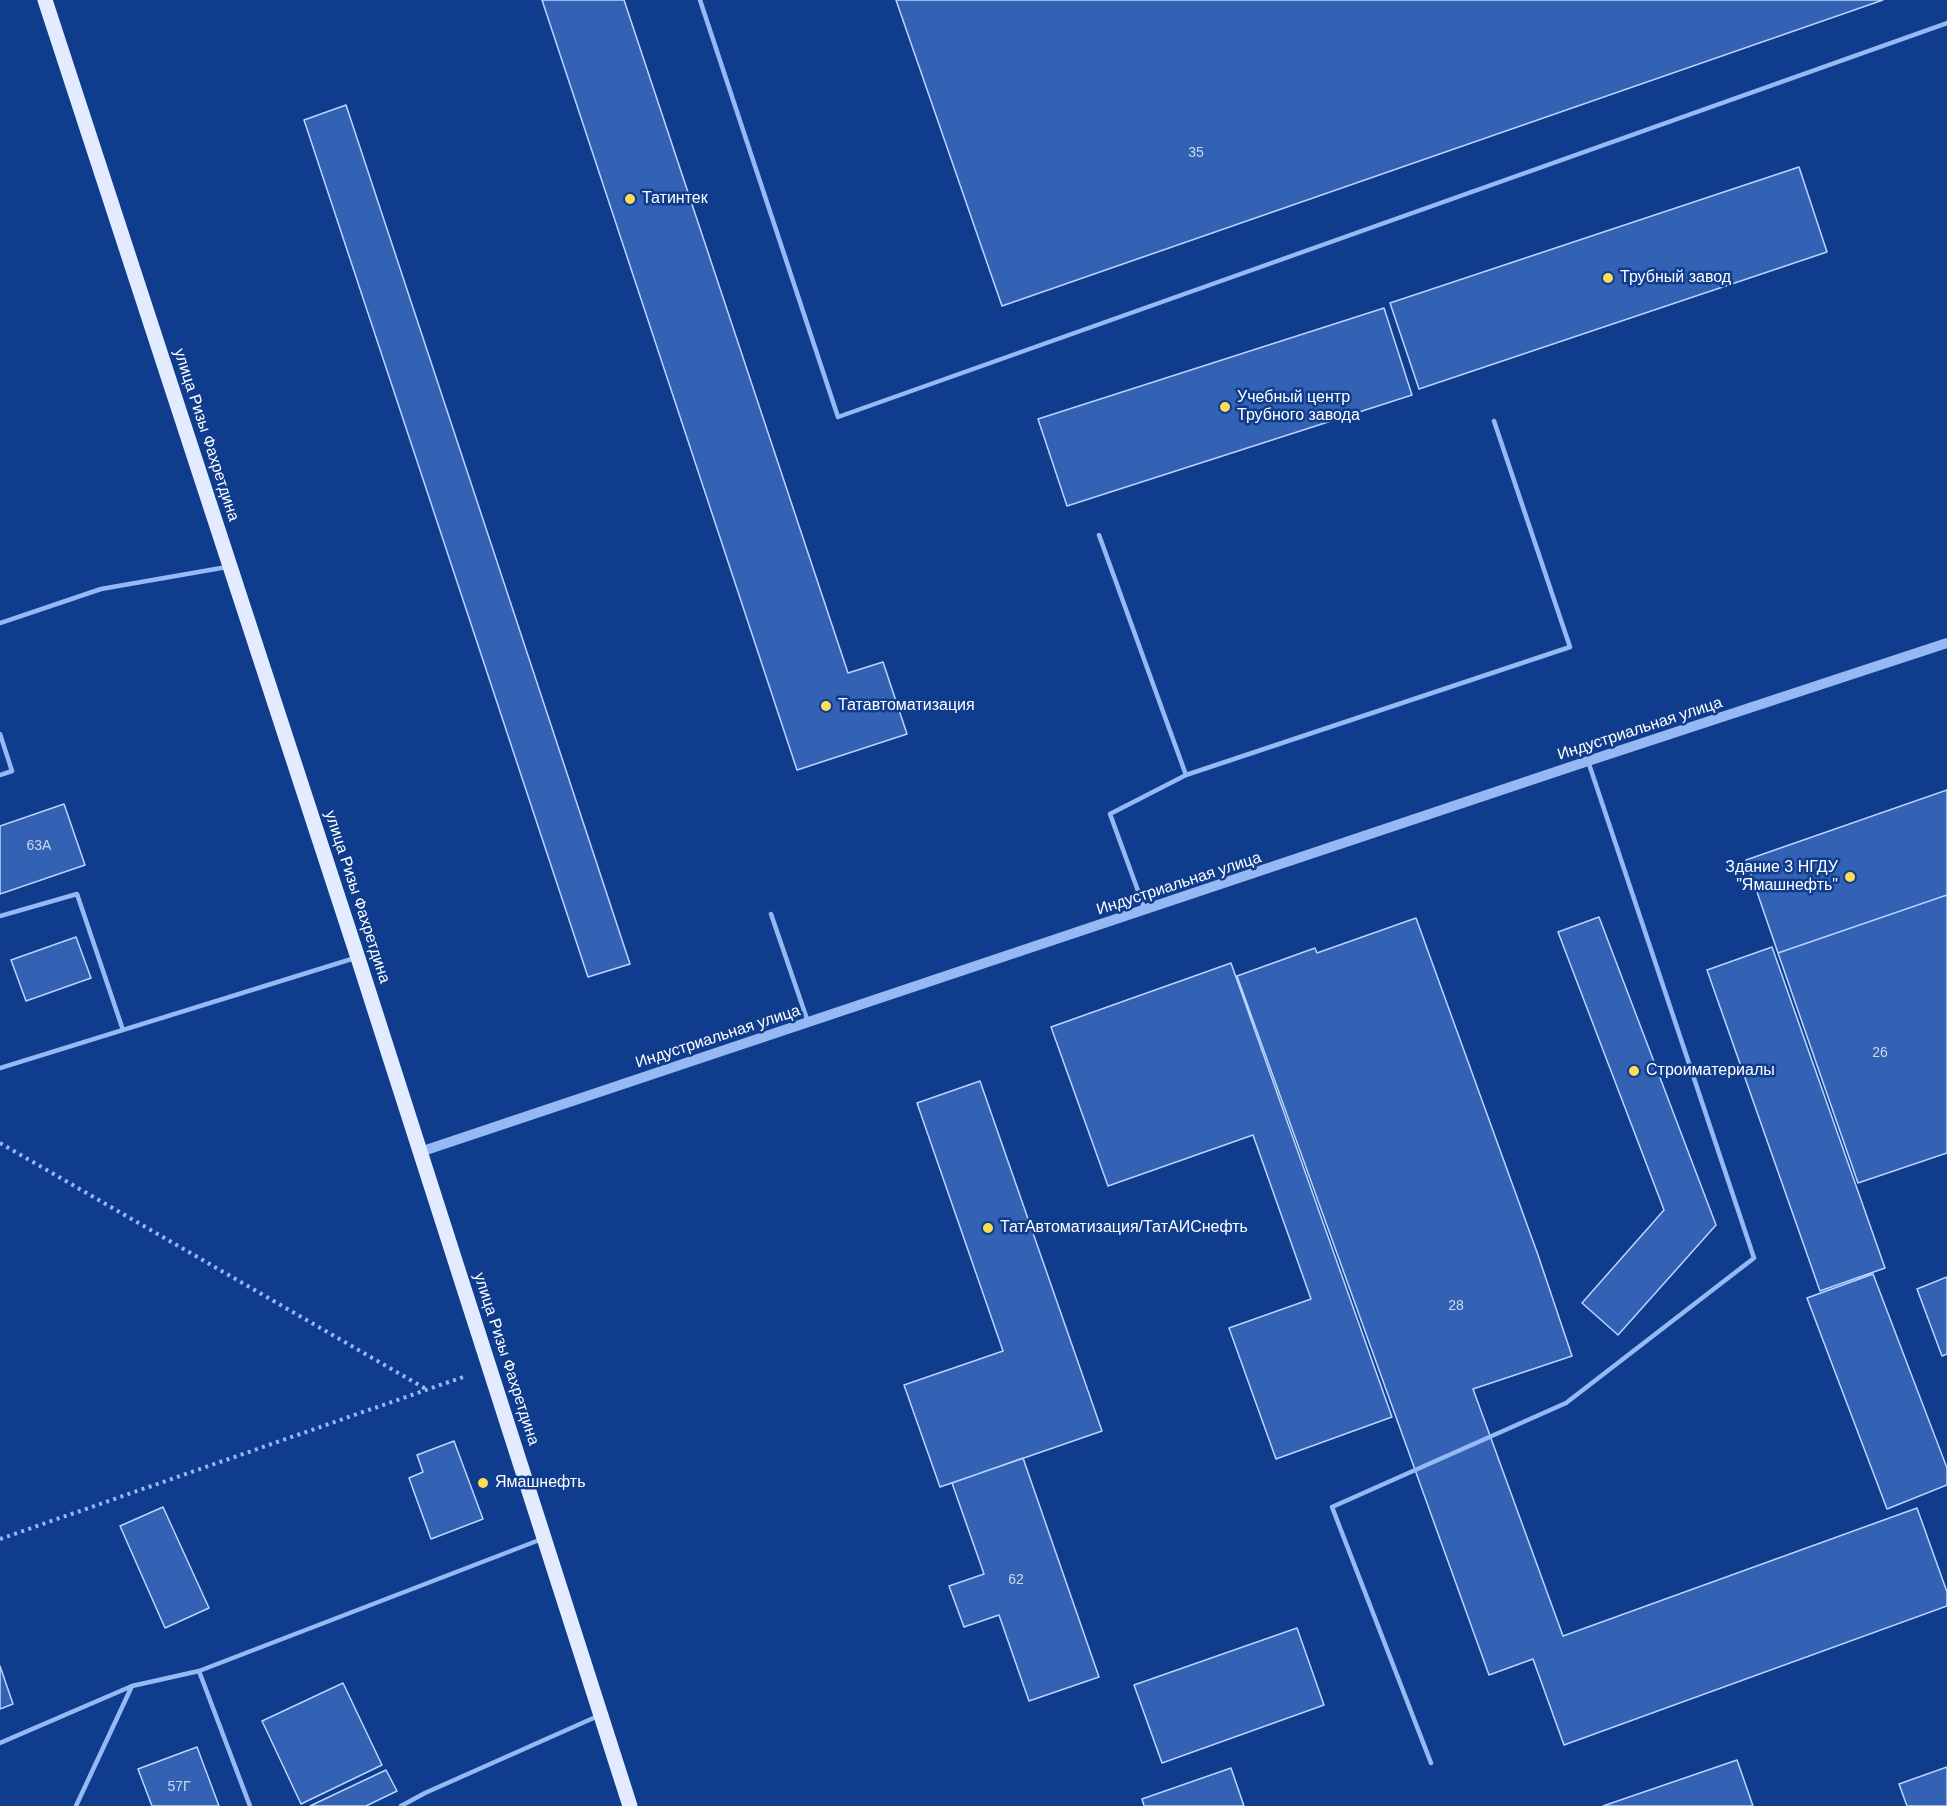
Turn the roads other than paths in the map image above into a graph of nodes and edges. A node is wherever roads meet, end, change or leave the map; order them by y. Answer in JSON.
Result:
{"nodes":[{"id":1,"x":45,"y":0,"type":"edge"},
{"id":2,"x":700,"y":0,"type":"edge"},
{"id":3,"x":1947,"y":23,"type":"edge"},
{"id":4,"x":1494,"y":421,"type":"dead end"},
{"id":5,"x":1099,"y":535,"type":"dead end"},
{"id":6,"x":230,"y":566,"type":"junction"},
{"id":7,"x":0,"y":623,"type":"edge"},
{"id":8,"x":1947,"y":643,"type":"edge"},
{"id":9,"x":0,"y":734,"type":"edge"},
{"id":10,"x":1588,"y":761,"type":"junction"},
{"id":11,"x":0,"y":775,"type":"edge"},
{"id":12,"x":1186,"y":776,"type":"junction"},
{"id":13,"x":1145,"y":911,"type":"junction"},
{"id":14,"x":771,"y":914,"type":"dead end"},
{"id":15,"x":0,"y":916,"type":"edge"},
{"id":16,"x":358,"y":958,"type":"junction"},
{"id":17,"x":809,"y":1023,"type":"junction"},
{"id":18,"x":123,"y":1030,"type":"junction"},
{"id":19,"x":0,"y":1068,"type":"edge"},
{"id":20,"x":420,"y":1152,"type":"junction"},
{"id":21,"x":544,"y":1538,"type":"junction"},
{"id":22,"x":199,"y":1671,"type":"junction"},
{"id":23,"x":132,"y":1686,"type":"junction"},
{"id":24,"x":600,"y":1716,"type":"junction"},
{"id":25,"x":0,"y":1743,"type":"edge"},
{"id":26,"x":1431,"y":1763,"type":"dead end"},
{"id":27,"x":76,"y":1806,"type":"edge"},
{"id":28,"x":250,"y":1806,"type":"edge"},
{"id":29,"x":401,"y":1806,"type":"edge"},
{"id":30,"x":630,"y":1806,"type":"edge"}],
"edges":[{"from":1,"to":6,"type":"main road","name":"улица Ризы Фахретдина"},
{"from":2,"to":3,"type":"lane"},
{"from":4,"to":12,"type":"lane"},
{"from":5,"to":12,"type":"lane"},
{"from":6,"to":7,"type":"lane"},
{"from":6,"to":16,"type":"main road","name":"улица Ризы Фахретдина"},
{"from":8,"to":10,"type":"street","name":"Индустриальная улица"},
{"from":9,"to":11,"type":"lane"},
{"from":10,"to":13,"type":"street","name":"Индустриальная улица"},
{"from":10,"to":26,"type":"lane"},
{"from":12,"to":13,"type":"lane"},
{"from":13,"to":17,"type":"street","name":"Индустриальная улица"},
{"from":14,"to":17,"type":"lane"},
{"from":15,"to":18,"type":"lane"},
{"from":16,"to":18,"type":"lane"},
{"from":16,"to":20,"type":"main road","name":"улица Ризы Фахретдина"},
{"from":17,"to":20,"type":"street","name":"Индустриальная улица"},
{"from":18,"to":19,"type":"lane"},
{"from":20,"to":21,"type":"main road","name":"улица Ризы Фахретдина"},
{"from":21,"to":22,"type":"lane"},
{"from":21,"to":24,"type":"main road","name":"улица Ризы Фахретдина"},
{"from":22,"to":23,"type":"lane"},
{"from":22,"to":28,"type":"lane"},
{"from":23,"to":25,"type":"lane"},
{"from":23,"to":27,"type":"lane"},
{"from":24,"to":29,"type":"lane"},
{"from":24,"to":30,"type":"main road","name":"улица Ризы Фахретдина"}]}
